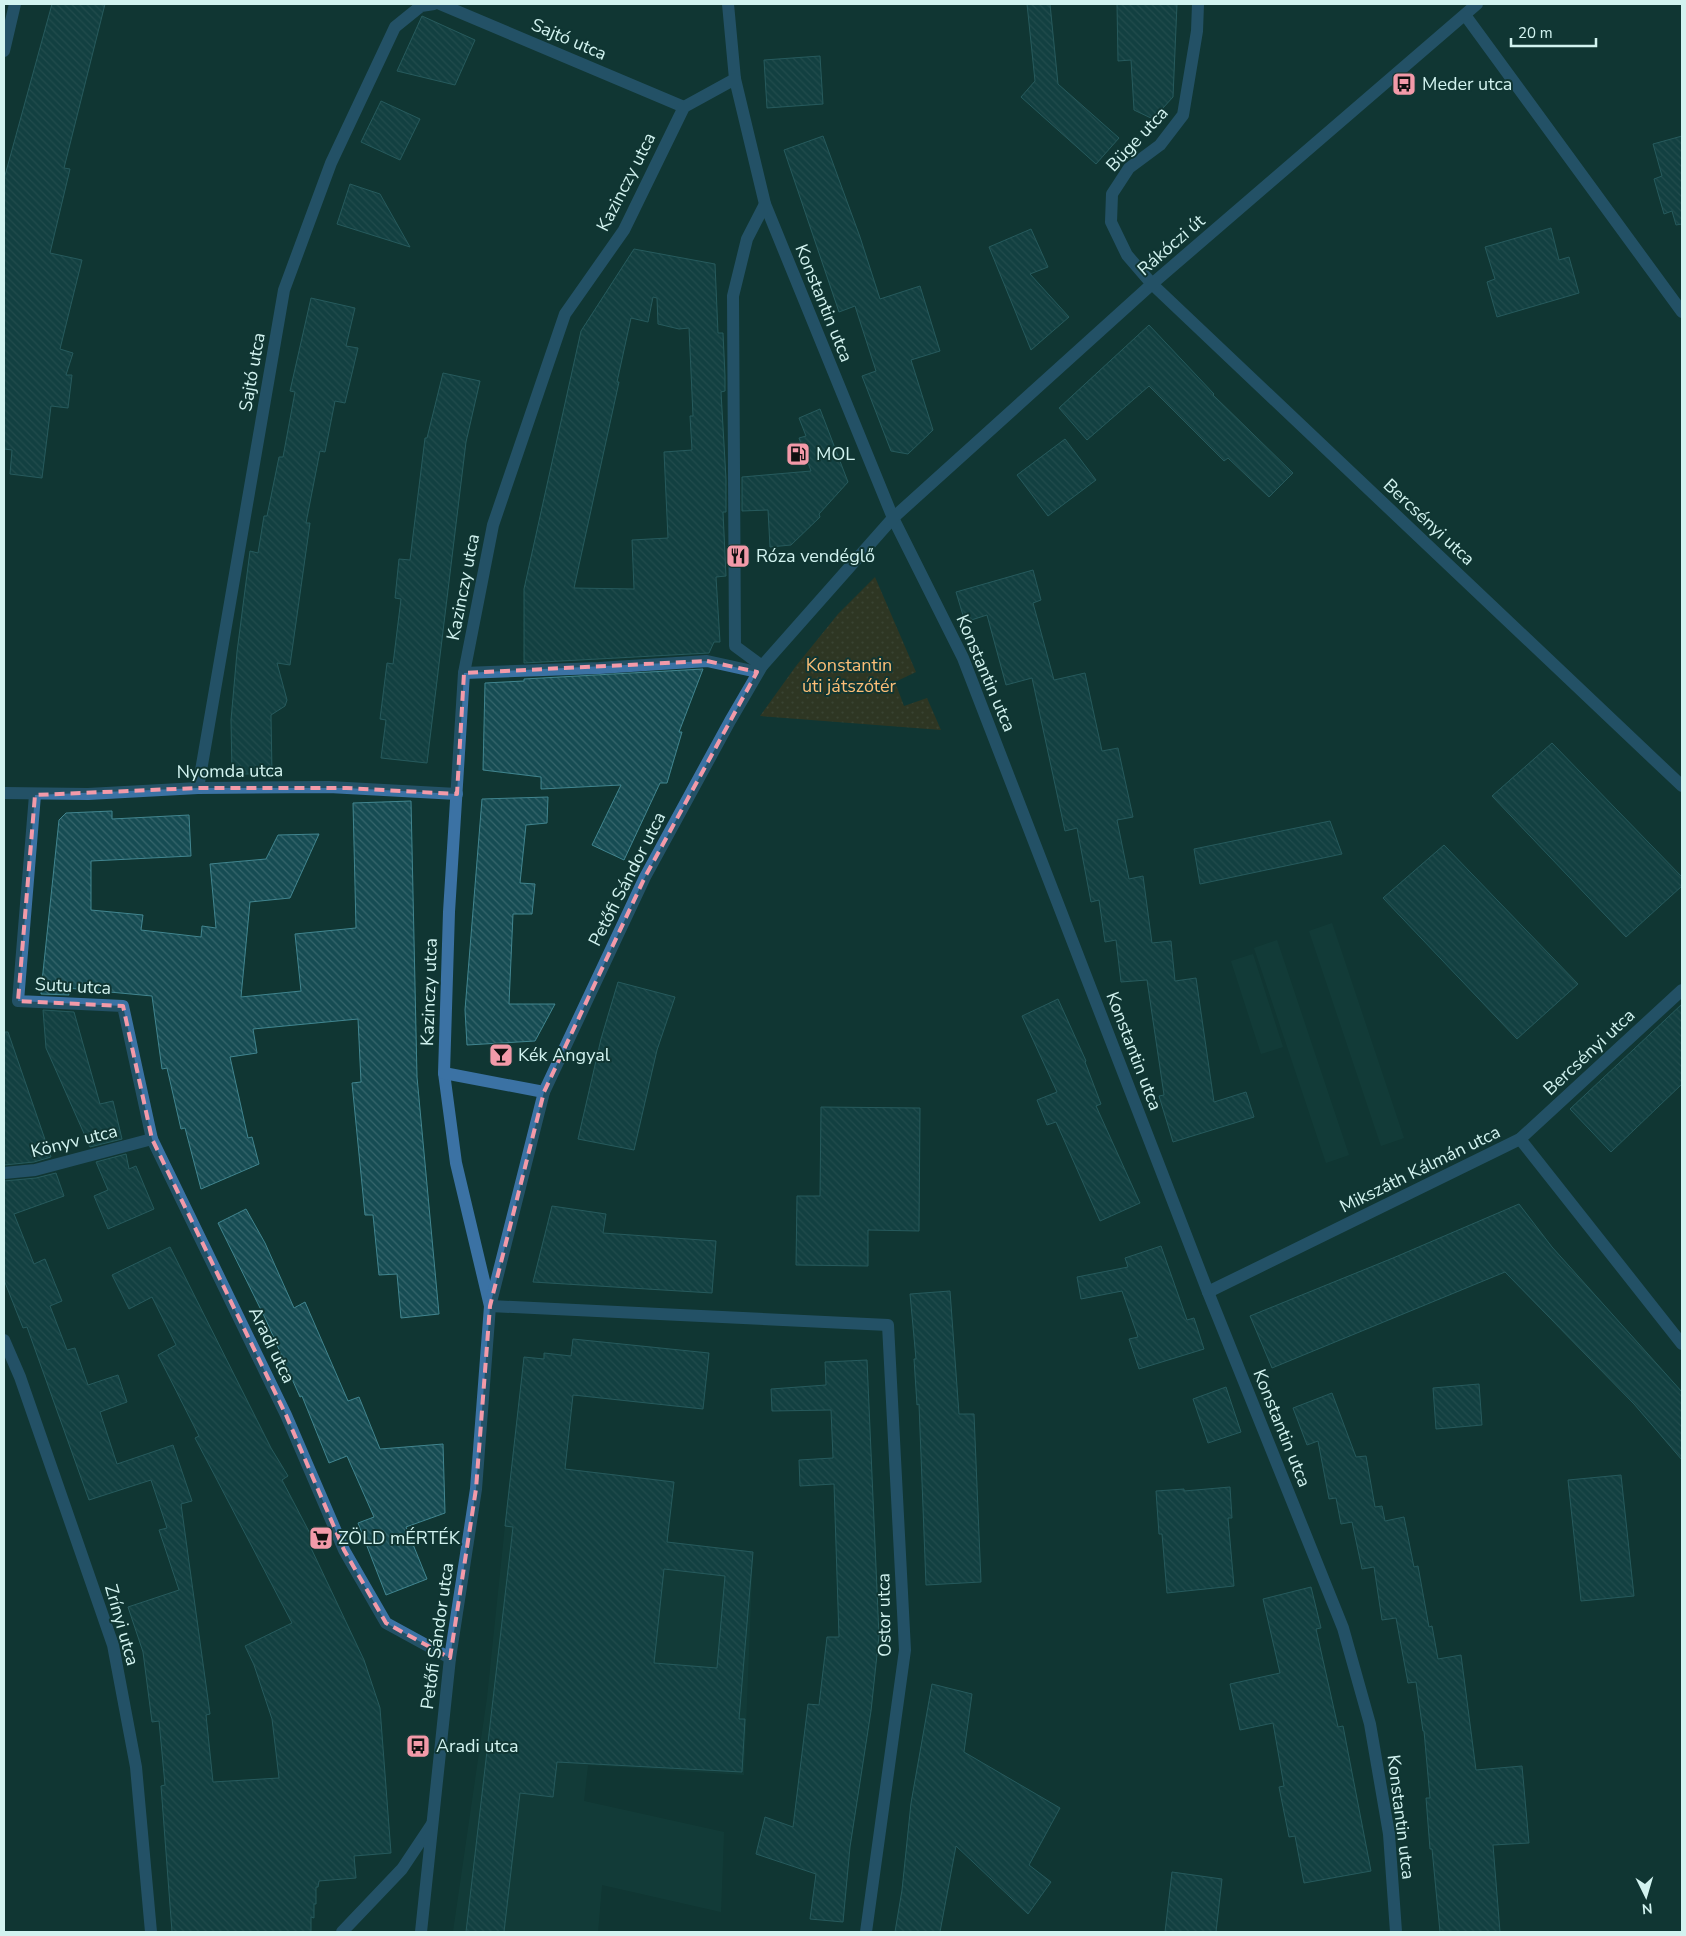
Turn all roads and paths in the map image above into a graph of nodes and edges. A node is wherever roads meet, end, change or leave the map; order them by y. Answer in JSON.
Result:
{"nodes":[{"id":1,"x":15,"y":4,"type":"edge"},
{"id":2,"x":434,"y":4,"type":"edge"},
{"id":3,"x":440,"y":4,"type":"edge"},
{"id":4,"x":728,"y":4,"type":"edge"},
{"id":5,"x":1198,"y":4,"type":"edge"},
{"id":6,"x":1477,"y":4,"type":"edge"},
{"id":7,"x":1465,"y":14,"type":"junction"},
{"id":8,"x":4,"y":51,"type":"edge"},
{"id":9,"x":735,"y":79,"type":"junction"},
{"id":10,"x":684,"y":107,"type":"junction"},
{"id":11,"x":765,"y":204,"type":"junction"},
{"id":12,"x":1152,"y":284,"type":"junction"},
{"id":13,"x":1682,"y":312,"type":"edge"},
{"id":14,"x":893,"y":518,"type":"junction"},
{"id":15,"x":760,"y":669,"type":"junction"},
{"id":16,"x":464,"y":673,"type":"junction"},
{"id":17,"x":1682,"y":786,"type":"edge"},
{"id":18,"x":198,"y":788,"type":"junction"},
{"id":19,"x":4,"y":793,"type":"edge"},
{"id":20,"x":457,"y":794,"type":"junction"},
{"id":21,"x":35,"y":795,"type":"junction"},
{"id":22,"x":1682,"y":990,"type":"edge"},
{"id":23,"x":123,"y":1006,"type":"joint"},
{"id":24,"x":444,"y":1072,"type":"junction"},
{"id":25,"x":544,"y":1092,"type":"junction"},
{"id":26,"x":152,"y":1139,"type":"junction"},
{"id":27,"x":1520,"y":1140,"type":"junction"},
{"id":28,"x":4,"y":1173,"type":"edge"},
{"id":29,"x":1208,"y":1292,"type":"junction"},
{"id":30,"x":490,"y":1306,"type":"junction"},
{"id":31,"x":4,"y":1340,"type":"edge"},
{"id":32,"x":1682,"y":1344,"type":"edge"},
{"id":33,"x":450,"y":1658,"type":"junction"},
{"id":34,"x":433,"y":1822,"type":"junction"},
{"id":35,"x":152,"y":1932,"type":"edge"},
{"id":36,"x":342,"y":1932,"type":"edge"},
{"id":37,"x":421,"y":1932,"type":"edge"},
{"id":38,"x":866,"y":1932,"type":"edge"},
{"id":39,"x":1396,"y":1932,"type":"edge"}],
"edges":[{"from":1,"to":8,"type":"street"},
{"from":2,"to":18,"type":"street","name":"Sajtó utca"},
{"from":3,"to":10,"type":"street","name":"Sajtó utca"},
{"from":4,"to":9,"type":"street","name":"Konstantin utca"},
{"from":5,"to":12,"type":"street","name":"Büge utca"},
{"from":6,"to":7,"type":"street","name":"Rákóczi út"},
{"from":7,"to":12,"type":"street","name":"Rákóczi út"},
{"from":7,"to":13,"type":"street"},
{"from":9,"to":10,"type":"street"},
{"from":9,"to":11,"type":"street","name":"Konstantin utca"},
{"from":10,"to":16,"type":"street","name":"Kazinczy utca"},
{"from":11,"to":14,"type":"street","name":"Konstantin utca"},
{"from":11,"to":15,"type":"street"},
{"from":12,"to":14,"type":"street","name":"Rákóczi út"},
{"from":12,"to":17,"type":"street","name":"Bercsényi utca"},
{"from":14,"to":15,"type":"street","name":"Petőfi Sándor utca"},
{"from":14,"to":29,"type":"street","name":"Konstantin utca"},
{"from":15,"to":16,"type":"street"},
{"from":15,"to":25,"type":"street","name":"Petőfi Sándor utca"},
{"from":16,"to":20,"type":"street","name":"Kazinczy utca"},
{"from":18,"to":20,"type":"street","name":"Nyomda utca"},
{"from":18,"to":21,"type":"street","name":"Nyomda utca"},
{"from":19,"to":21,"type":"street","name":"Nyomda utca"},
{"from":20,"to":24,"type":"street","name":"Kazinczy utca"},
{"from":21,"to":23,"type":"street","name":"Sutu utca"},
{"from":22,"to":27,"type":"street","name":"Bercsényi utca"},
{"from":23,"to":26,"type":"street","name":"Aradi utca"},
{"from":24,"to":25,"type":"street"},
{"from":24,"to":30,"type":"street","name":"Petőfi Sándor utca"},
{"from":25,"to":30,"type":"street","name":"Petőfi Sándor utca"},
{"from":26,"to":28,"type":"street","name":"Könyv utca"},
{"from":26,"to":33,"type":"street","name":"Aradi utca"},
{"from":27,"to":29,"type":"street","name":"Mikszáth Kálmán utca"},
{"from":27,"to":32,"type":"street","name":"Mikszáth Kálmán utca"},
{"from":29,"to":39,"type":"street","name":"Konstantin utca"},
{"from":30,"to":33,"type":"street","name":"Petőfi Sándor utca"},
{"from":30,"to":38,"type":"street","name":"Ostor utca"},
{"from":31,"to":35,"type":"street","name":"Zrínyi utca"},
{"from":33,"to":34,"type":"street","name":"Petőfi Sándor utca"},
{"from":34,"to":36,"type":"street","name":"Petőfi Sándor utca"},
{"from":34,"to":37,"type":"street","name":"Petőfi Sándor utca"}]}
